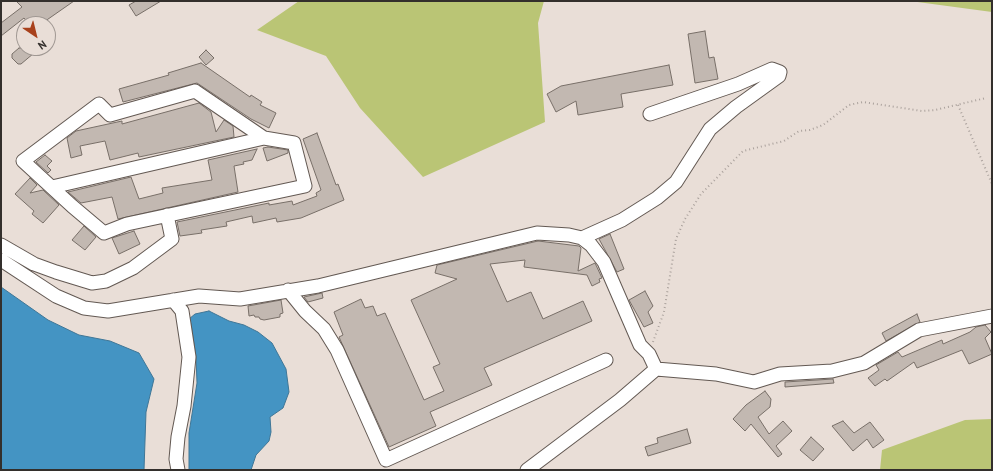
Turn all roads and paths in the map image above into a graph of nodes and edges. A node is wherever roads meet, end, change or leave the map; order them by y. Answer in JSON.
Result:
{"nodes":[{"id":1,"x":986,"y":98,"type":"dead end"},
{"id":2,"x":958,"y":105,"type":"junction"},
{"id":3,"x":650,"y":114,"type":"dead end"},
{"id":4,"x":264,"y":138,"type":"junction"},
{"id":5,"x":992,"y":184,"type":"edge"},
{"id":6,"x":52,"y":187,"type":"junction"},
{"id":7,"x":167,"y":215,"type":"junction"},
{"id":8,"x":582,"y":238,"type":"junction"},
{"id":9,"x":1,"y":245,"type":"edge"},
{"id":10,"x":1,"y":260,"type":"edge"},
{"id":11,"x":288,"y":290,"type":"junction"},
{"id":12,"x":173,"y":300,"type":"junction"},
{"id":13,"x":992,"y":316,"type":"edge"},
{"id":14,"x":649,"y":354,"type":"junction"},
{"id":15,"x":606,"y":360,"type":"dead end"},
{"id":16,"x":656,"y":369,"type":"junction"},
{"id":17,"x":178,"y":470,"type":"edge"},
{"id":18,"x":527,"y":470,"type":"edge"}],
"edges":[{"from":1,"to":2,"type":"path"},
{"from":2,"to":5,"type":"path"},
{"from":2,"to":14,"type":"path"},
{"from":3,"to":8,"type":"street"},
{"from":4,"to":6,"type":"street"},
{"from":4,"to":6,"type":"street"},
{"from":4,"to":7,"type":"street"},
{"from":6,"to":7,"type":"street"},
{"from":7,"to":9,"type":"street"},
{"from":8,"to":11,"type":"street"},
{"from":8,"to":14,"type":"street"},
{"from":10,"to":12,"type":"street"},
{"from":11,"to":12,"type":"street"},
{"from":11,"to":15,"type":"street"},
{"from":12,"to":17,"type":"street"},
{"from":13,"to":16,"type":"street"},
{"from":14,"to":16,"type":"street"},
{"from":16,"to":18,"type":"street"}]}
